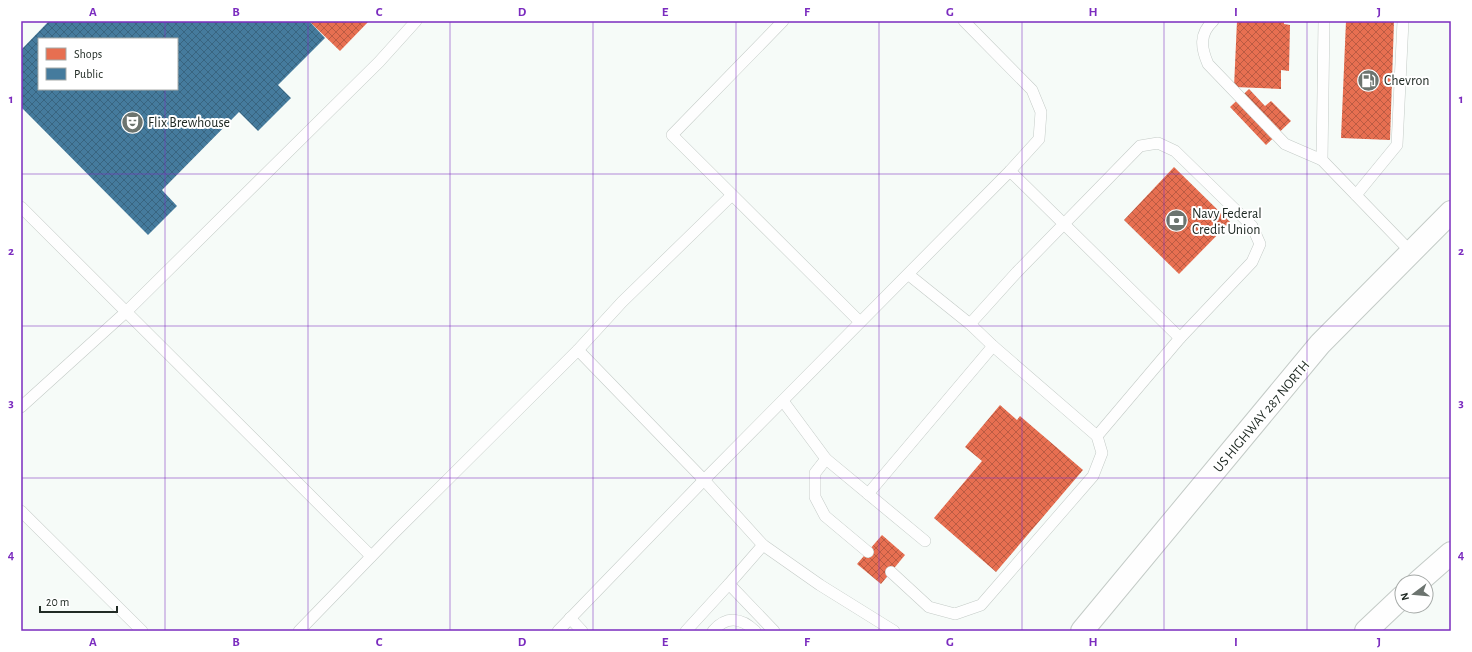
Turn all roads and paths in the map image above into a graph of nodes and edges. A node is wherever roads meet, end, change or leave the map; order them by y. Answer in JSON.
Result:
{"nodes":[{"id":1,"x":416,"y":21,"type":"edge"},
{"id":2,"x":783,"y":21,"type":"edge"},
{"id":3,"x":964,"y":21,"type":"edge"},
{"id":4,"x":1213,"y":21,"type":"edge"},
{"id":5,"x":1324,"y":21,"type":"edge"},
{"id":6,"x":1403,"y":21,"type":"edge"},
{"id":7,"x":1322,"y":160,"type":"junction"},
{"id":8,"x":1010,"y":171,"type":"junction"},
{"id":9,"x":732,"y":195,"type":"junction"},
{"id":10,"x":1356,"y":195,"type":"junction"},
{"id":11,"x":21,"y":207,"type":"edge"},
{"id":12,"x":1451,"y":212,"type":"edge"},
{"id":13,"x":1064,"y":223,"type":"junction"},
{"id":14,"x":1411,"y":252,"type":"junction"},
{"id":15,"x":908,"y":274,"type":"junction"},
{"id":16,"x":127,"y":311,"type":"junction"},
{"id":17,"x":860,"y":322,"type":"junction"},
{"id":18,"x":970,"y":324,"type":"junction"},
{"id":19,"x":1180,"y":338,"type":"junction"},
{"id":20,"x":993,"y":346,"type":"junction"},
{"id":21,"x":578,"y":350,"type":"junction"},
{"id":22,"x":783,"y":401,"type":"junction"},
{"id":23,"x":21,"y":407,"type":"edge"},
{"id":24,"x":1096,"y":436,"type":"junction"},
{"id":25,"x":826,"y":459,"type":"junction"},
{"id":26,"x":704,"y":480,"type":"junction"},
{"id":27,"x":868,"y":494,"type":"junction"},
{"id":28,"x":21,"y":511,"type":"edge"},
{"id":29,"x":925,"y":540,"type":"dead end"},
{"id":30,"x":763,"y":545,"type":"junction"},
{"id":31,"x":868,"y":552,"type":"dead end"},
{"id":32,"x":1451,"y":553,"type":"edge"},
{"id":33,"x":371,"y":556,"type":"junction"},
{"id":34,"x":891,"y":572,"type":"dead end"},
{"id":35,"x":1427,"y":574,"type":"edge"},
{"id":36,"x":729,"y":584,"type":"junction"},
{"id":37,"x":1394,"y":605,"type":"edge"},
{"id":38,"x":570,"y":618,"type":"junction"},
{"id":39,"x":142,"y":631,"type":"edge"},
{"id":40,"x":299,"y":631,"type":"edge"},
{"id":41,"x":558,"y":631,"type":"edge"},
{"id":42,"x":582,"y":631,"type":"edge"},
{"id":43,"x":686,"y":631,"type":"edge"},
{"id":44,"x":713,"y":631,"type":"edge"},
{"id":45,"x":755,"y":631,"type":"edge"},
{"id":46,"x":774,"y":631,"type":"edge"},
{"id":47,"x":894,"y":631,"type":"edge"},
{"id":48,"x":1082,"y":631,"type":"edge"},
{"id":49,"x":1366,"y":631,"type":"edge"}],
"edges":[{"from":1,"to":16,"type":"lane"},
{"from":2,"to":9,"type":"lane"},
{"from":3,"to":8,"type":"lane"},
{"from":4,"to":7,"type":"lane"},
{"from":5,"to":7,"type":"lane"},
{"from":6,"to":10,"type":"lane"},
{"from":7,"to":10,"type":"lane"},
{"from":8,"to":13,"type":"lane"},
{"from":8,"to":15,"type":"lane"},
{"from":9,"to":17,"type":"lane"},
{"from":9,"to":21,"type":"lane"},
{"from":10,"to":14,"type":"lane"},
{"from":11,"to":16,"type":"lane"},
{"from":12,"to":14,"type":"main road","name":"US HIGHWAY 287 NORTH"},
{"from":13,"to":18,"type":"lane"},
{"from":13,"to":19,"type":"lane"},
{"from":13,"to":19,"type":"lane"},
{"from":14,"to":48,"type":"main road","name":"US HIGHWAY 287 NORTH"},
{"from":15,"to":17,"type":"lane"},
{"from":15,"to":18,"type":"lane"},
{"from":16,"to":23,"type":"lane"},
{"from":16,"to":33,"type":"lane"},
{"from":17,"to":22,"type":"lane"},
{"from":18,"to":20,"type":"lane"},
{"from":19,"to":24,"type":"lane"},
{"from":20,"to":24,"type":"lane"},
{"from":20,"to":27,"type":"lane"},
{"from":21,"to":26,"type":"lane"},
{"from":21,"to":33,"type":"lane"},
{"from":22,"to":25,"type":"lane"},
{"from":22,"to":26,"type":"lane"},
{"from":24,"to":34,"type":"lane"},
{"from":25,"to":27,"type":"lane"},
{"from":25,"to":31,"type":"lane"},
{"from":26,"to":30,"type":"lane"},
{"from":26,"to":38,"type":"lane"},
{"from":27,"to":29,"type":"lane"},
{"from":28,"to":39,"type":"lane"},
{"from":30,"to":36,"type":"lane"},
{"from":30,"to":47,"type":"lane"},
{"from":32,"to":35,"type":"main road"},
{"from":33,"to":40,"type":"lane"},
{"from":36,"to":43,"type":"lane"},
{"from":36,"to":46,"type":"lane"},
{"from":37,"to":49,"type":"main road"},
{"from":38,"to":41,"type":"lane"},
{"from":38,"to":42,"type":"lane"},
{"from":44,"to":45,"type":"lane"}]}
